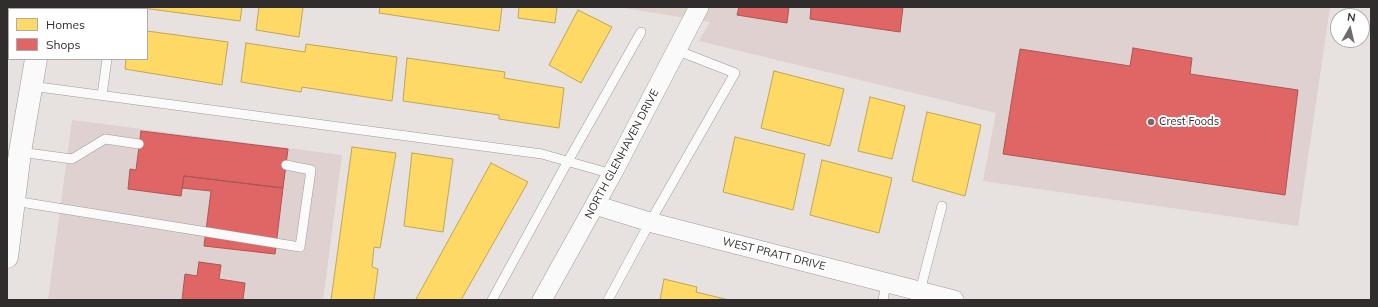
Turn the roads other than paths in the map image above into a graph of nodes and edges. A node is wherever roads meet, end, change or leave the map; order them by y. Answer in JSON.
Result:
{"nodes":[{"id":1,"x":699,"y":7,"type":"edge"},
{"id":2,"x":641,"y":32,"type":"dead end"},
{"id":3,"x":676,"y":50,"type":"junction"},
{"id":4,"x":36,"y":60,"type":"edge"},
{"id":5,"x":107,"y":60,"type":"edge"},
{"id":6,"x":31,"y":86,"type":"junction"},
{"id":7,"x":102,"y":96,"type":"junction"},
{"id":8,"x":139,"y":144,"type":"dead end"},
{"id":9,"x":20,"y":152,"type":"junction"},
{"id":10,"x":568,"y":161,"type":"junction"},
{"id":11,"x":286,"y":165,"type":"dead end"},
{"id":12,"x":612,"y":174,"type":"junction"},
{"id":13,"x":14,"y":201,"type":"junction"},
{"id":14,"x":596,"y":205,"type":"junction"},
{"id":15,"x":942,"y":206,"type":"dead end"},
{"id":16,"x":650,"y":222,"type":"junction"},
{"id":17,"x":7,"y":257,"type":"edge"},
{"id":18,"x":884,"y":291,"type":"edge"},
{"id":19,"x":920,"y":291,"type":"junction"},
{"id":20,"x":492,"y":300,"type":"edge"},
{"id":21,"x":542,"y":300,"type":"edge"},
{"id":22,"x":608,"y":300,"type":"edge"},
{"id":23,"x":954,"y":300,"type":"edge"}],
"edges":[{"from":1,"to":3,"type":"street","name":"NORTH GLENHAVEN DRIVE"},
{"from":2,"to":10,"type":"lane"},
{"from":3,"to":12,"type":"street","name":"NORTH GLENHAVEN DRIVE"},
{"from":3,"to":16,"type":"lane"},
{"from":4,"to":6,"type":"main road"},
{"from":5,"to":7,"type":"lane"},
{"from":6,"to":7,"type":"lane"},
{"from":6,"to":9,"type":"main road"},
{"from":7,"to":10,"type":"lane"},
{"from":8,"to":9,"type":"lane"},
{"from":9,"to":13,"type":"main road"},
{"from":10,"to":12,"type":"lane"},
{"from":10,"to":20,"type":"lane"},
{"from":11,"to":13,"type":"lane"},
{"from":12,"to":14,"type":"street","name":"NORTH GLENHAVEN DRIVE"},
{"from":13,"to":17,"type":"main road"},
{"from":14,"to":16,"type":"street","name":"WEST PRATT DRIVE"},
{"from":14,"to":21,"type":"street","name":"NORTH GLENHAVEN DRIVE"},
{"from":15,"to":19,"type":"lane"},
{"from":16,"to":18,"type":"street","name":"WEST PRATT DRIVE"},
{"from":16,"to":22,"type":"lane"},
{"from":18,"to":19,"type":"street","name":"WEST PRATT DRIVE"},
{"from":19,"to":23,"type":"street","name":"WEST PRATT DRIVE"}]}
